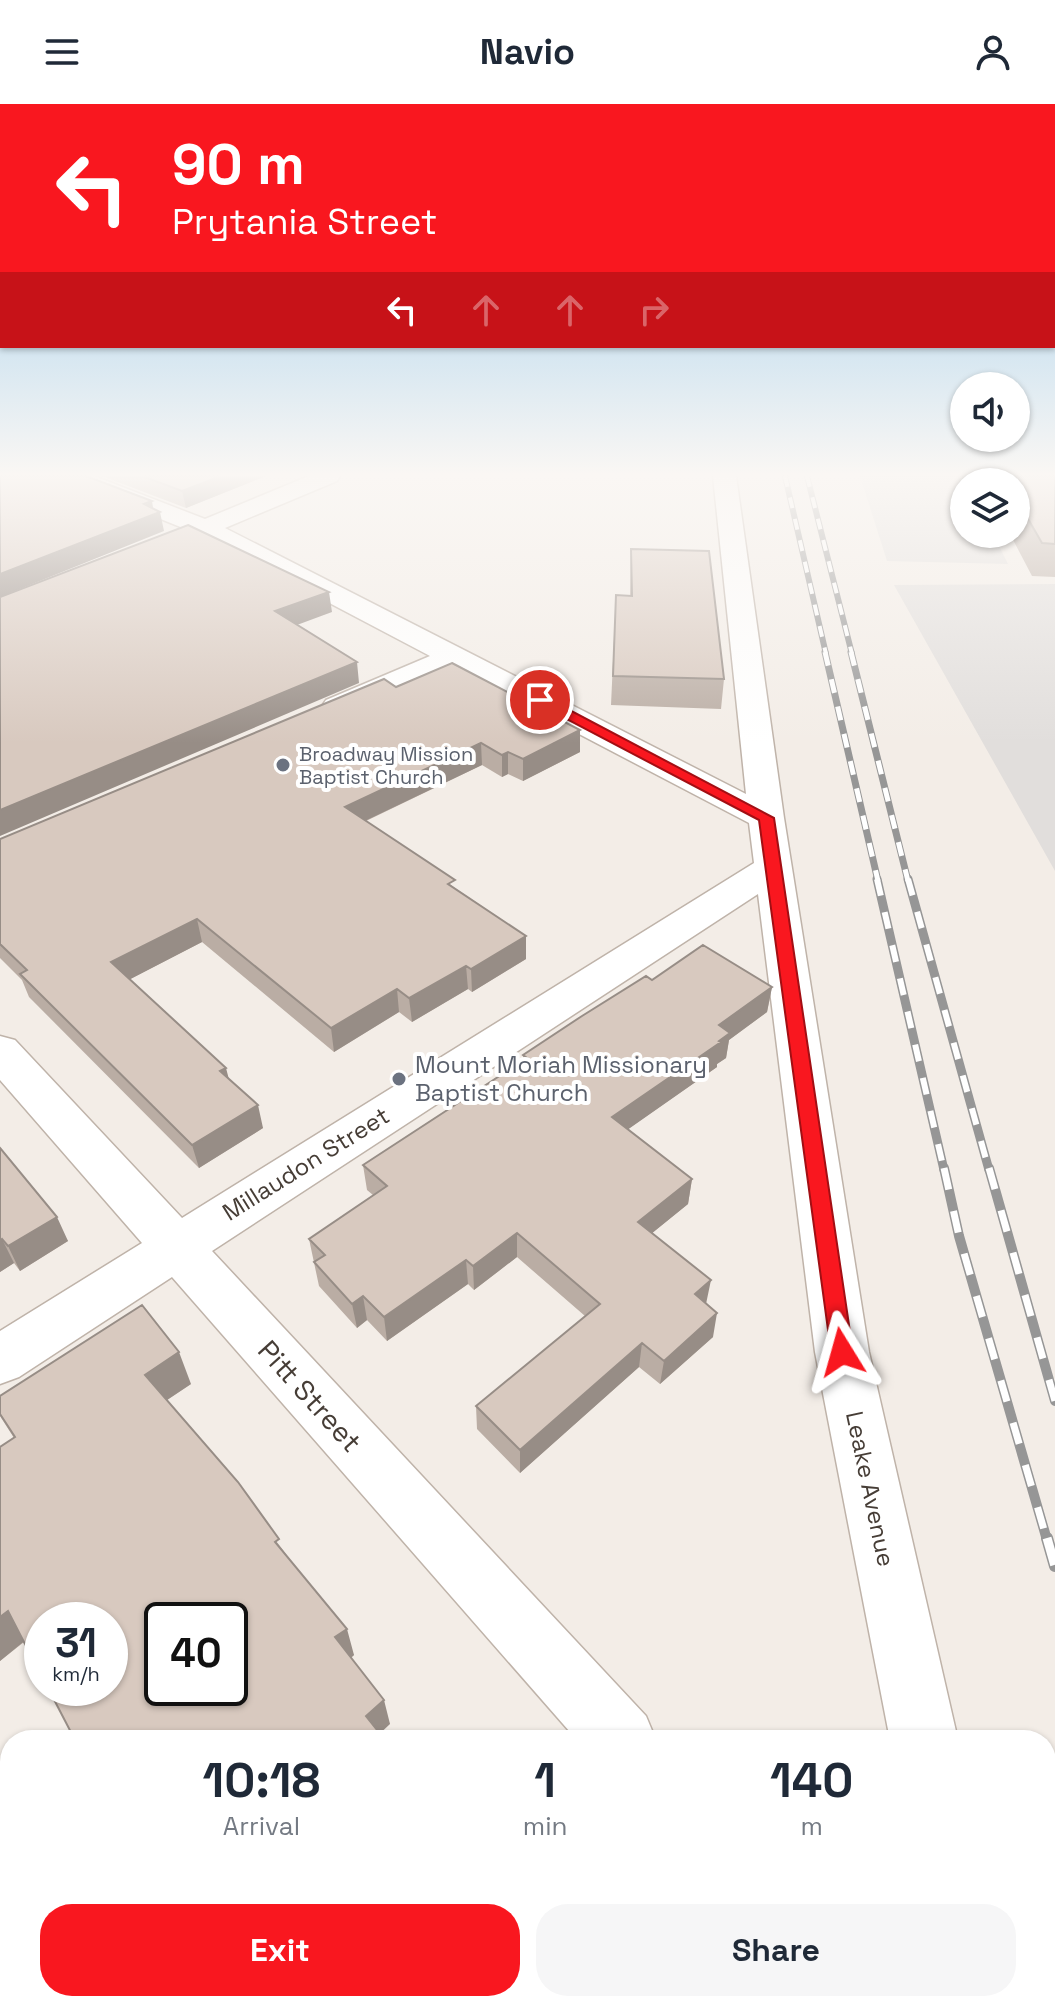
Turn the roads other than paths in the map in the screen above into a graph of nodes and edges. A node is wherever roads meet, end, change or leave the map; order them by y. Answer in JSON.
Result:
{"nodes":[{"id":1,"x":278,"y":565,"type":"edge"},
{"id":2,"x":736,"y":565,"type":"edge"},
{"id":3,"x":456,"y":656,"type":"junction"},
{"id":4,"x":313,"y":717,"type":"edge"},
{"id":5,"x":770,"y":842,"type":"junction"},
{"id":6,"x":0,"y":1051,"type":"edge"},
{"id":7,"x":175,"y":1248,"type":"junction"},
{"id":8,"x":0,"y":1360,"type":"edge"},
{"id":9,"x":613,"y":1730,"type":"edge"},
{"id":10,"x":922,"y":1730,"type":"edge"}],
"edges":[{"from":1,"to":3,"type":"street"},
{"from":2,"to":5,"type":"street","name":"Leake Avenue"},
{"from":3,"to":4,"type":"street"},
{"from":3,"to":5,"type":"street"},
{"from":5,"to":7,"type":"street","name":"Millaudon Street"},
{"from":5,"to":10,"type":"street","name":"Leake Avenue"},
{"from":6,"to":7,"type":"street","name":"Pitt Street"},
{"from":7,"to":8,"type":"street","name":"Millaudon Street"},
{"from":7,"to":9,"type":"street","name":"Pitt Street"}]}
